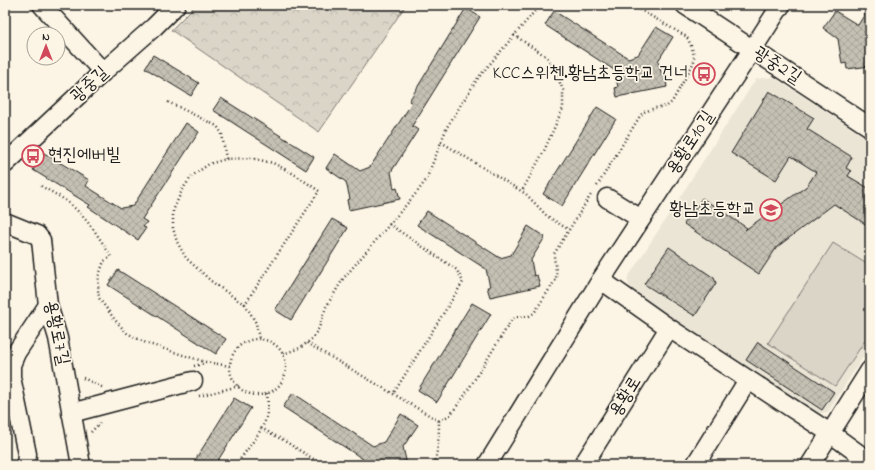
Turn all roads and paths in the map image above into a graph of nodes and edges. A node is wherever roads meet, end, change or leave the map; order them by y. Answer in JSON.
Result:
{"nodes":[{"id":1,"x":42,"y":5,"type":"edge"},
{"id":2,"x":176,"y":5,"type":"edge"},
{"id":3,"x":540,"y":5,"type":"edge"},
{"id":4,"x":632,"y":5,"type":"edge"},
{"id":5,"x":684,"y":5,"type":"edge"},
{"id":6,"x":780,"y":5,"type":"edge"},
{"id":7,"x":514,"y":35,"type":"junction"},
{"id":8,"x":752,"y":50,"type":"junction"},
{"id":9,"x":103,"y":72,"type":"junction"},
{"id":10,"x":168,"y":102,"type":"dead end"},
{"id":11,"x":868,"y":121,"type":"edge"},
{"id":12,"x":441,"y":142,"type":"junction"},
{"id":13,"x":226,"y":159,"type":"junction"},
{"id":14,"x":5,"y":164,"type":"edge"},
{"id":15,"x":41,"y":186,"type":"dead end"},
{"id":16,"x":522,"y":191,"type":"junction"},
{"id":17,"x":607,"y":198,"type":"dead end"},
{"id":18,"x":641,"y":219,"type":"junction"},
{"id":19,"x":5,"y":222,"type":"edge"},
{"id":20,"x":389,"y":224,"type":"junction"},
{"id":21,"x":569,"y":230,"type":"junction"},
{"id":22,"x":601,"y":280,"type":"junction"},
{"id":23,"x":245,"y":304,"type":"junction"},
{"id":24,"x":48,"y":305,"type":"junction"},
{"id":25,"x":669,"y":328,"type":"junction"},
{"id":26,"x":259,"y":339,"type":"junction"},
{"id":27,"x":307,"y":342,"type":"junction"},
{"id":28,"x":283,"y":354,"type":"junction"},
{"id":29,"x":230,"y":366,"type":"junction"},
{"id":30,"x":870,"y":370,"type":"edge"},
{"id":31,"x":748,"y":380,"type":"junction"},
{"id":32,"x":194,"y":381,"type":"dead end"},
{"id":33,"x":267,"y":393,"type":"junction"},
{"id":34,"x":393,"y":394,"type":"junction"},
{"id":35,"x":71,"y":412,"type":"junction"},
{"id":36,"x":439,"y":421,"type":"junction"},
{"id":37,"x":261,"y":428,"type":"junction"},
{"id":38,"x":830,"y":433,"type":"junction"},
{"id":39,"x":870,"y":462,"type":"edge"},
{"id":40,"x":26,"y":465,"type":"edge"},
{"id":41,"x":81,"y":465,"type":"edge"},
{"id":42,"x":236,"y":465,"type":"edge"},
{"id":43,"x":323,"y":465,"type":"edge"},
{"id":44,"x":434,"y":465,"type":"edge"},
{"id":45,"x":487,"y":465,"type":"edge"},
{"id":46,"x":583,"y":465,"type":"edge"},
{"id":47,"x":695,"y":465,"type":"edge"},
{"id":48,"x":810,"y":465,"type":"edge"}],
"edges":[{"from":1,"to":9,"type":"street"},
{"from":2,"to":9,"type":"street","name":"광중길"},
{"from":3,"to":7,"type":"path"},
{"from":4,"to":21,"type":"path"},
{"from":5,"to":8,"type":"street","name":"광중2길"},
{"from":6,"to":8,"type":"street","name":"용황로10길"},
{"from":7,"to":12,"type":"path"},
{"from":7,"to":16,"type":"path"},
{"from":8,"to":11,"type":"street","name":"광중2길"},
{"from":8,"to":18,"type":"street","name":"용황로10길"},
{"from":9,"to":14,"type":"street","name":"광중길"},
{"from":10,"to":13,"type":"path"},
{"from":12,"to":16,"type":"path"},
{"from":12,"to":20,"type":"path"},
{"from":13,"to":23,"type":"path"},
{"from":13,"to":23,"type":"path"},
{"from":15,"to":29,"type":"path"},
{"from":16,"to":21,"type":"path"},
{"from":17,"to":18,"type":"street"},
{"from":18,"to":22,"type":"street","name":"용황로10길"},
{"from":19,"to":24,"type":"street","name":"용황로7길"},
{"from":20,"to":27,"type":"path"},
{"from":20,"to":34,"type":"path"},
{"from":21,"to":36,"type":"path"},
{"from":22,"to":25,"type":"street"},
{"from":22,"to":45,"type":"street","name":"용황로10길"},
{"from":23,"to":26,"type":"path"},
{"from":24,"to":35,"type":"street","name":"용황로7길"},
{"from":24,"to":40,"type":"street"},
{"from":25,"to":31,"type":"street"},
{"from":25,"to":46,"type":"street","name":"용황로"},
{"from":26,"to":28,"type":"path"},
{"from":26,"to":29,"type":"path"},
{"from":27,"to":28,"type":"path"},
{"from":27,"to":34,"type":"path"},
{"from":28,"to":33,"type":"path"},
{"from":29,"to":33,"type":"path"},
{"from":30,"to":38,"type":"street"},
{"from":31,"to":38,"type":"street"},
{"from":31,"to":47,"type":"street"},
{"from":32,"to":35,"type":"street"},
{"from":33,"to":37,"type":"path"},
{"from":34,"to":36,"type":"path"},
{"from":35,"to":41,"type":"street","name":"용황로7길"},
{"from":36,"to":44,"type":"path"},
{"from":37,"to":42,"type":"path"},
{"from":37,"to":43,"type":"path"},
{"from":38,"to":39,"type":"street"},
{"from":38,"to":48,"type":"street"}]}
